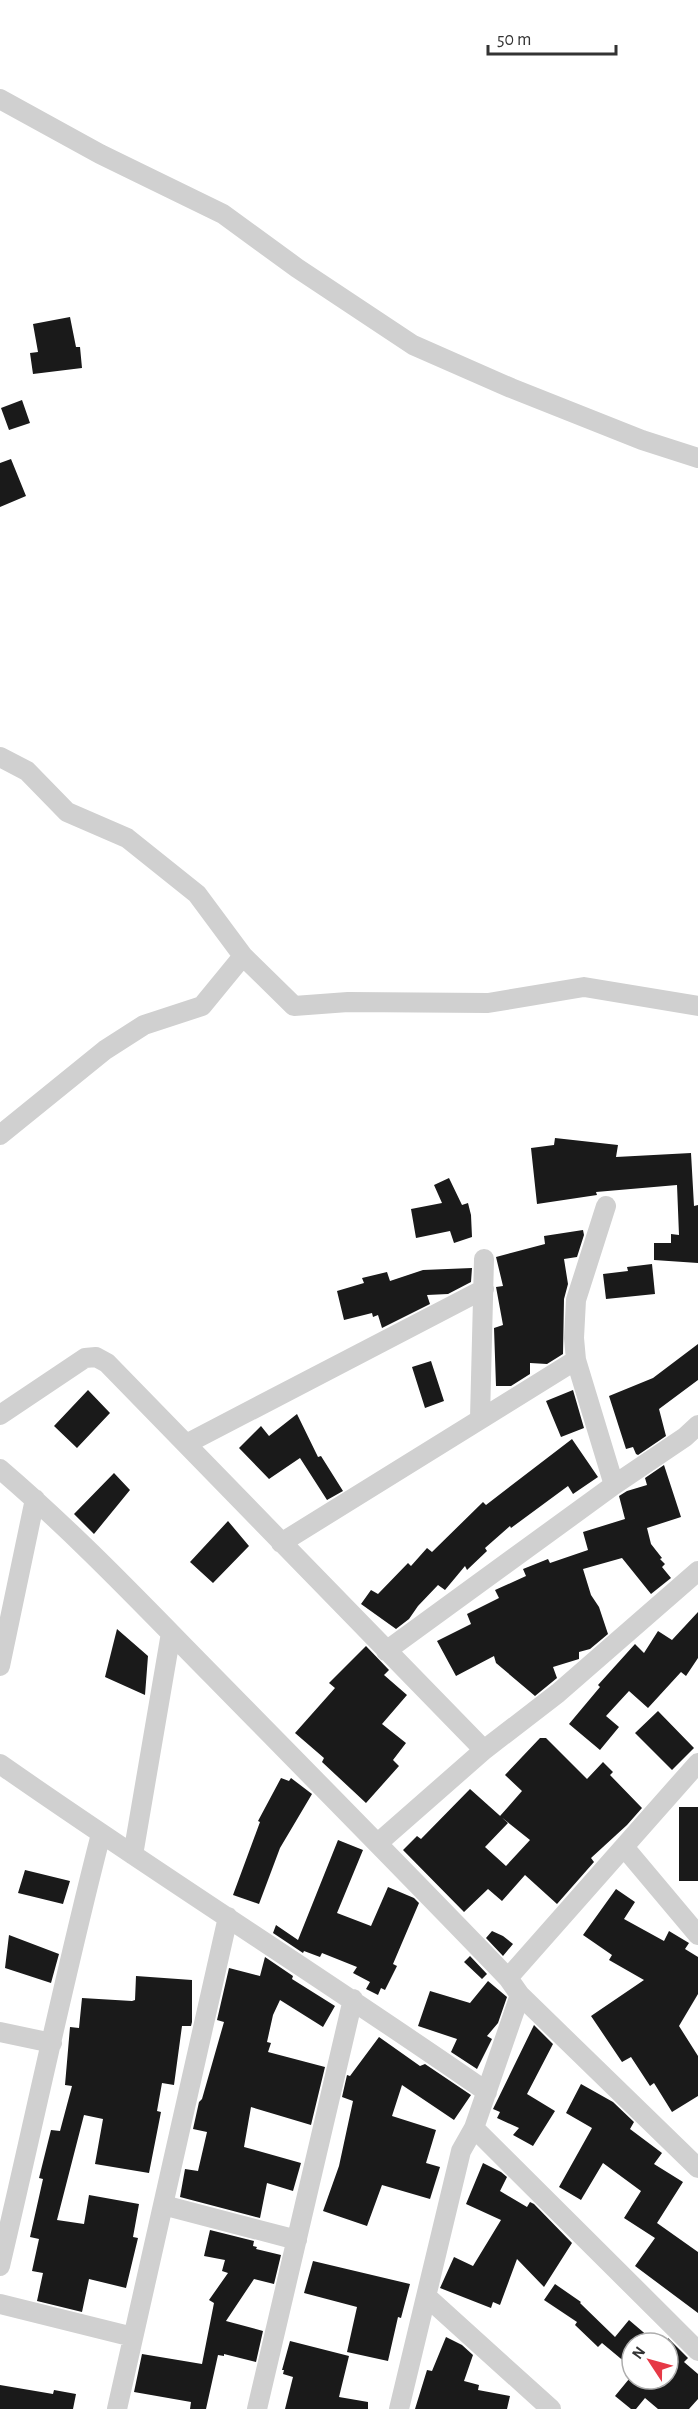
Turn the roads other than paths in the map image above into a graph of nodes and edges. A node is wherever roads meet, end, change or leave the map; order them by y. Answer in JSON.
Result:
{"nodes":[{"id":1,"x":0,"y":99,"type":"edge"},
{"id":2,"x":698,"y":458,"type":"edge"},
{"id":3,"x":0,"y":757,"type":"edge"},
{"id":4,"x":243,"y":956,"type":"junction"},
{"id":5,"x":698,"y":1006,"type":"edge"},
{"id":6,"x":0,"y":1135,"type":"edge"},
{"id":7,"x":606,"y":1206,"type":"dead end"},
{"id":8,"x":484,"y":1259,"type":"dead end"},
{"id":9,"x":484,"y":1289,"type":"junction"},
{"id":10,"x":576,"y":1360,"type":"junction"},
{"id":11,"x":0,"y":1415,"type":"edge"},
{"id":12,"x":480,"y":1418,"type":"junction"},
{"id":13,"x":698,"y":1425,"type":"edge"},
{"id":14,"x":186,"y":1444,"type":"junction"},
{"id":15,"x":0,"y":1469,"type":"edge"},
{"id":16,"x":614,"y":1485,"type":"junction"},
{"id":17,"x":35,"y":1499,"type":"junction"},
{"id":18,"x":281,"y":1543,"type":"junction"},
{"id":19,"x":698,"y":1572,"type":"edge"},
{"id":20,"x":171,"y":1633,"type":"junction"},
{"id":21,"x":386,"y":1651,"type":"junction"},
{"id":22,"x":0,"y":1666,"type":"edge"},
{"id":23,"x":484,"y":1750,"type":"junction"},
{"id":24,"x":698,"y":1763,"type":"edge"},
{"id":25,"x":0,"y":1764,"type":"edge"},
{"id":26,"x":101,"y":1834,"type":"junction"},
{"id":27,"x":378,"y":1843,"type":"junction"},
{"id":28,"x":624,"y":1847,"type":"junction"},
{"id":29,"x":133,"y":1855,"type":"junction"},
{"id":30,"x":228,"y":1917,"type":"junction"},
{"id":31,"x":698,"y":1935,"type":"edge"},
{"id":32,"x":508,"y":1978,"type":"junction"},
{"id":33,"x":520,"y":1995,"type":"junction"},
{"id":34,"x":353,"y":1999,"type":"junction"},
{"id":35,"x":0,"y":2032,"type":"edge"},
{"id":36,"x":52,"y":2043,"type":"junction"},
{"id":37,"x":487,"y":2092,"type":"junction"},
{"id":38,"x":474,"y":2128,"type":"junction"},
{"id":39,"x":698,"y":2168,"type":"edge"},
{"id":40,"x":163,"y":2205,"type":"junction"},
{"id":41,"x":297,"y":2241,"type":"junction"},
{"id":42,"x":0,"y":2266,"type":"edge"},
{"id":43,"x":426,"y":2296,"type":"junction"},
{"id":44,"x":0,"y":2304,"type":"edge"},
{"id":45,"x":133,"y":2337,"type":"junction"},
{"id":46,"x":698,"y":2351,"type":"edge"},
{"id":47,"x":117,"y":2409,"type":"edge"},
{"id":48,"x":257,"y":2409,"type":"edge"},
{"id":49,"x":399,"y":2409,"type":"edge"},
{"id":50,"x":551,"y":2409,"type":"edge"}],
"edges":[{"from":1,"to":2,"type":"street"},
{"from":3,"to":4,"type":"street"},
{"from":4,"to":5,"type":"street"},
{"from":4,"to":6,"type":"street"},
{"from":7,"to":10,"type":"street"},
{"from":8,"to":9,"type":"street"},
{"from":9,"to":12,"type":"street"},
{"from":9,"to":14,"type":"street"},
{"from":10,"to":12,"type":"street"},
{"from":10,"to":16,"type":"street"},
{"from":11,"to":14,"type":"street"},
{"from":12,"to":18,"type":"street"},
{"from":13,"to":16,"type":"street"},
{"from":14,"to":18,"type":"street"},
{"from":15,"to":17,"type":"street"},
{"from":16,"to":21,"type":"street"},
{"from":17,"to":20,"type":"street"},
{"from":17,"to":22,"type":"street"},
{"from":18,"to":21,"type":"street"},
{"from":19,"to":23,"type":"street"},
{"from":20,"to":27,"type":"street"},
{"from":20,"to":29,"type":"street"},
{"from":21,"to":23,"type":"street"},
{"from":23,"to":27,"type":"street"},
{"from":24,"to":28,"type":"street"},
{"from":25,"to":26,"type":"street"},
{"from":26,"to":29,"type":"street"},
{"from":26,"to":36,"type":"street"},
{"from":27,"to":32,"type":"street"},
{"from":28,"to":31,"type":"street"},
{"from":28,"to":32,"type":"street"},
{"from":29,"to":30,"type":"street"},
{"from":30,"to":34,"type":"street"},
{"from":30,"to":40,"type":"street"},
{"from":32,"to":33,"type":"street"},
{"from":33,"to":37,"type":"street"},
{"from":33,"to":39,"type":"street"},
{"from":34,"to":37,"type":"street"},
{"from":34,"to":41,"type":"street"},
{"from":35,"to":36,"type":"street"},
{"from":36,"to":42,"type":"street"},
{"from":37,"to":38,"type":"street"},
{"from":38,"to":43,"type":"street"},
{"from":38,"to":46,"type":"street"},
{"from":40,"to":41,"type":"street"},
{"from":40,"to":45,"type":"street"},
{"from":41,"to":48,"type":"street"},
{"from":43,"to":49,"type":"street"},
{"from":43,"to":50,"type":"street"},
{"from":44,"to":45,"type":"street"},
{"from":45,"to":47,"type":"street"}]}
